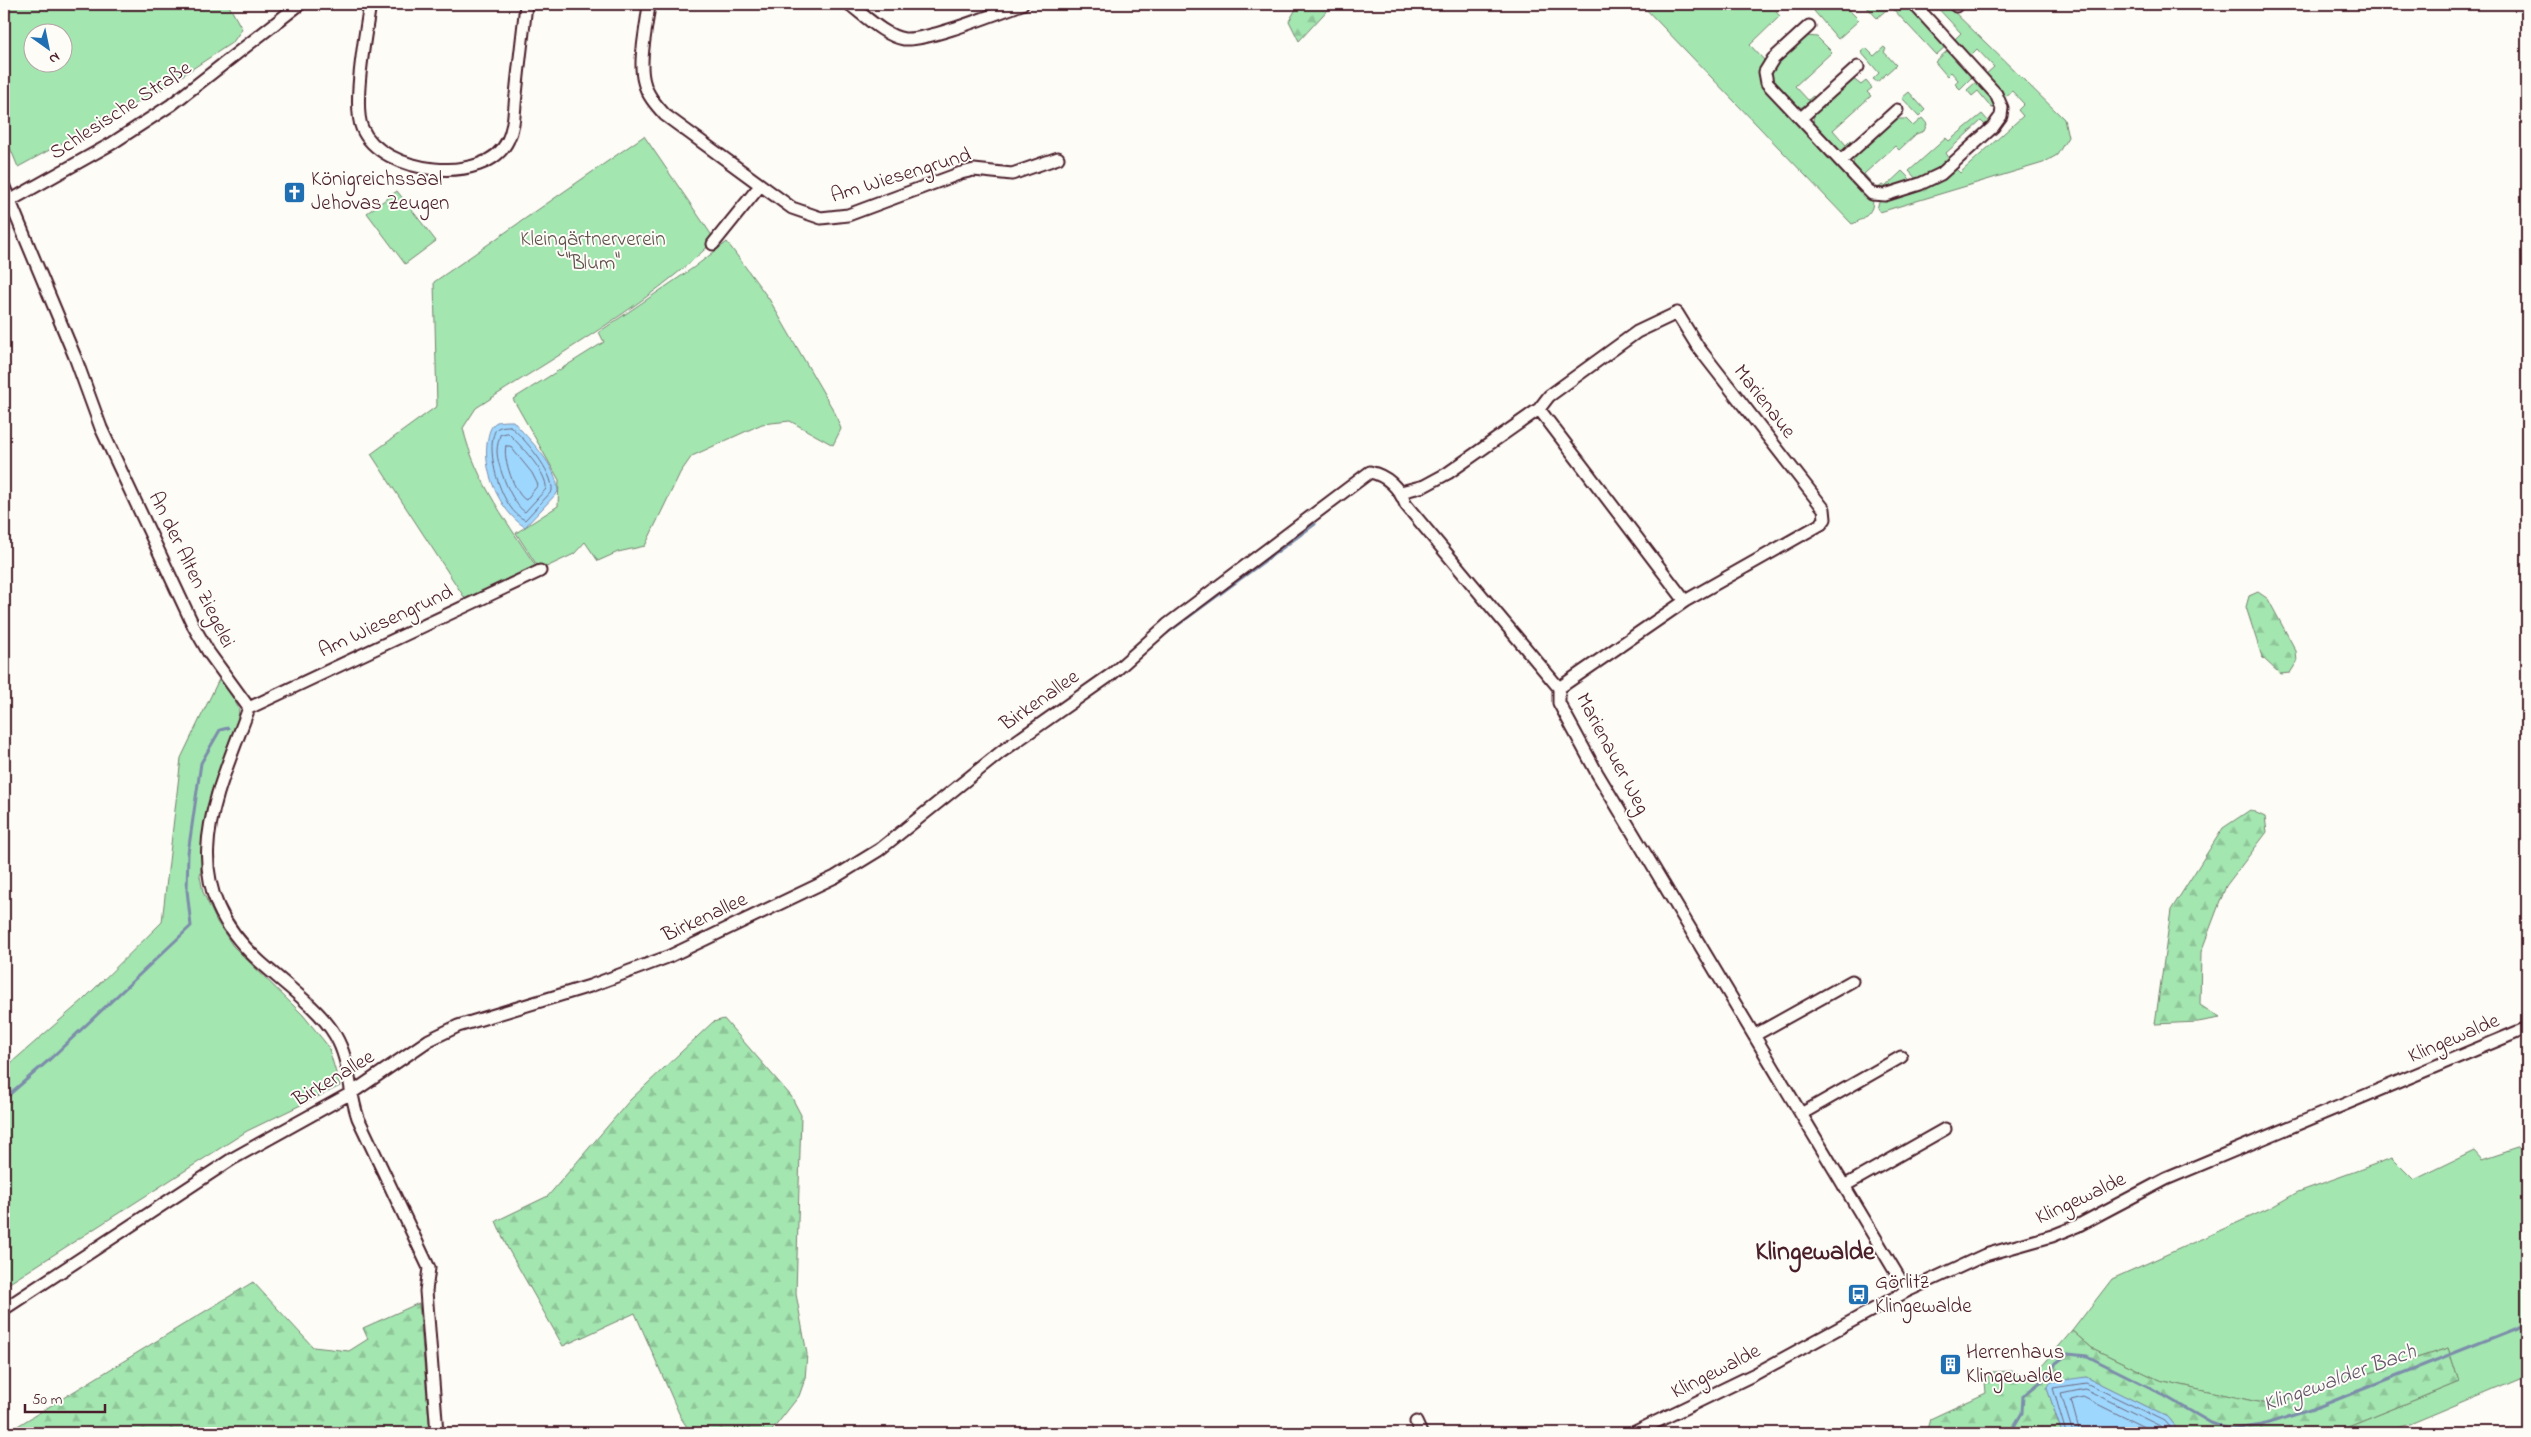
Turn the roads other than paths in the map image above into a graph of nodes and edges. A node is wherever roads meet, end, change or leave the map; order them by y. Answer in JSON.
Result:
{"nodes":[{"id":1,"x":300,"y":4,"type":"edge"},
{"id":2,"x":370,"y":4,"type":"edge"},
{"id":3,"x":526,"y":4,"type":"edge"},
{"id":4,"x":649,"y":4,"type":"edge"},
{"id":5,"x":849,"y":4,"type":"edge"},
{"id":6,"x":1022,"y":4,"type":"edge"},
{"id":7,"x":1914,"y":4,"type":"edge"},
{"id":8,"x":1810,"y":26,"type":"dead end"},
{"id":9,"x":1858,"y":67,"type":"dead end"},
{"id":10,"x":1897,"y":110,"type":"dead end"},
{"id":11,"x":1800,"y":118,"type":"junction"},
{"id":12,"x":1058,"y":158,"type":"dead end"},
{"id":13,"x":1842,"y":160,"type":"junction"},
{"id":14,"x":759,"y":186,"type":"junction"},
{"id":15,"x":4,"y":187,"type":"edge"},
{"id":16,"x":6,"y":203,"type":"edge"},
{"id":17,"x":712,"y":244,"type":"dead end"},
{"id":18,"x":1538,"y":409,"type":"junction"},
{"id":19,"x":1370,"y":472,"type":"joint"},
{"id":20,"x":1401,"y":492,"type":"junction"},
{"id":21,"x":540,"y":571,"type":"dead end"},
{"id":22,"x":1685,"y":601,"type":"junction"},
{"id":23,"x":1559,"y":688,"type":"junction"},
{"id":24,"x":249,"y":708,"type":"junction"},
{"id":25,"x":1852,"y":981,"type":"dead end"},
{"id":26,"x":2527,"y":1028,"type":"edge"},
{"id":27,"x":1755,"y":1035,"type":"junction"},
{"id":28,"x":1901,"y":1057,"type":"dead end"},
{"id":29,"x":353,"y":1092,"type":"junction"},
{"id":30,"x":1801,"y":1114,"type":"junction"},
{"id":31,"x":1945,"y":1129,"type":"dead end"},
{"id":32,"x":1844,"y":1186,"type":"junction"},
{"id":33,"x":1907,"y":1291,"type":"junction"},
{"id":34,"x":4,"y":1309,"type":"edge"},
{"id":35,"x":1416,"y":1422,"type":"dead end"},
{"id":36,"x":436,"y":1433,"type":"edge"},
{"id":37,"x":1421,"y":1433,"type":"edge"},
{"id":38,"x":1633,"y":1433,"type":"edge"}],
"edges":[{"from":1,"to":16,"type":"street","name":"Schlesische Straße"},
{"from":2,"to":3,"type":"street"},
{"from":4,"to":14,"type":"street","name":"Am Wiesengrund"},
{"from":5,"to":6,"type":"street"},
{"from":7,"to":13,"type":"street"},
{"from":8,"to":11,"type":"street"},
{"from":9,"to":11,"type":"street"},
{"from":10,"to":13,"type":"street"},
{"from":11,"to":13,"type":"street"},
{"from":12,"to":14,"type":"street","name":"Am Wiesengrund"},
{"from":14,"to":17,"type":"street"},
{"from":15,"to":16,"type":"street","name":"An der Alten Ziegelei"},
{"from":16,"to":24,"type":"street","name":"An der Alten Ziegelei"},
{"from":18,"to":20,"type":"street","name":"Marienaue"},
{"from":18,"to":22,"type":"street"},
{"from":18,"to":22,"type":"street","name":"Marienaue"},
{"from":19,"to":20,"type":"street","name":"Marienauer Weg"},
{"from":19,"to":29,"type":"street","name":"Birkenallee"},
{"from":20,"to":23,"type":"street","name":"Marienauer Weg"},
{"from":21,"to":24,"type":"street","name":"Am Wiesengrund"},
{"from":22,"to":23,"type":"street","name":"Marienaue"},
{"from":23,"to":27,"type":"street","name":"Marienauer Weg"},
{"from":24,"to":29,"type":"street"},
{"from":25,"to":27,"type":"street"},
{"from":26,"to":33,"type":"street","name":"Klingewalde"},
{"from":27,"to":30,"type":"street","name":"Marienauer Weg"},
{"from":28,"to":30,"type":"street"},
{"from":29,"to":34,"type":"street","name":"Birkenallee"},
{"from":29,"to":36,"type":"street"},
{"from":30,"to":32,"type":"street","name":"Marienauer Weg"},
{"from":31,"to":32,"type":"street"},
{"from":32,"to":33,"type":"street","name":"Marienauer Weg"},
{"from":33,"to":38,"type":"street","name":"Klingewalde"},
{"from":35,"to":37,"type":"street"}]}
